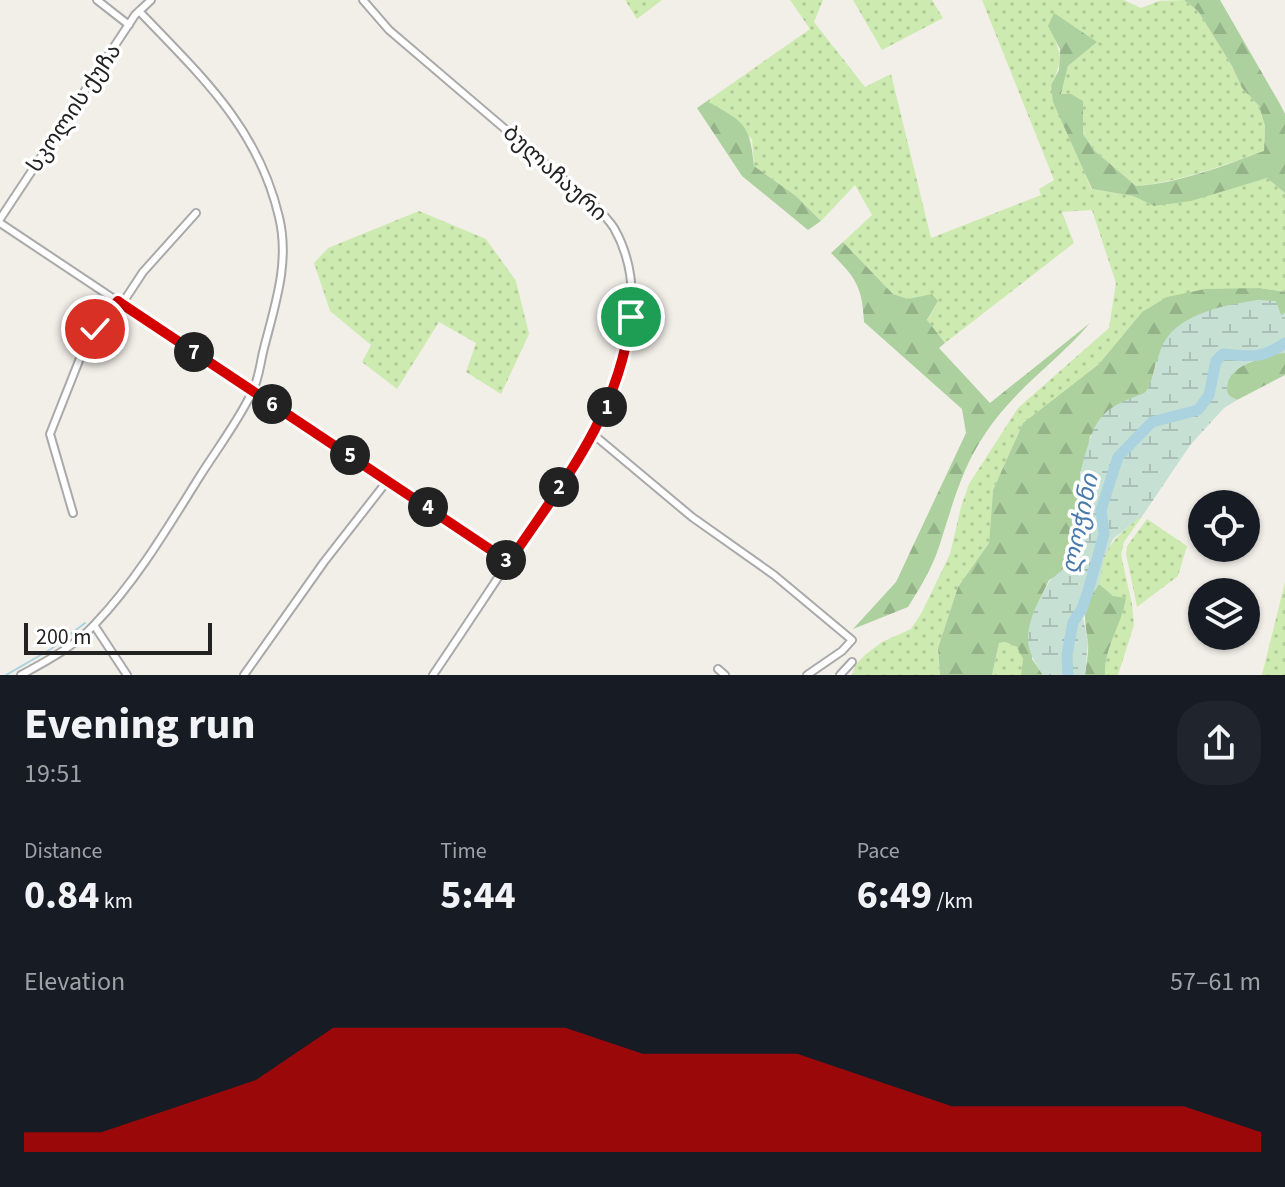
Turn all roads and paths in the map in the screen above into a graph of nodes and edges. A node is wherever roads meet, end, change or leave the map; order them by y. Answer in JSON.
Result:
{"nodes":[{"id":1,"x":97,"y":0,"type":"edge"},
{"id":2,"x":151,"y":0,"type":"edge"},
{"id":3,"x":363,"y":0,"type":"edge"},
{"id":4,"x":139,"y":11,"type":"junction"},
{"id":5,"x":129,"y":25,"type":"junction"},
{"id":6,"x":196,"y":213,"type":"dead end"},
{"id":7,"x":0,"y":221,"type":"edge"},
{"id":8,"x":120,"y":302,"type":"junction"},
{"id":9,"x":253,"y":392,"type":"junction"},
{"id":10,"x":594,"y":435,"type":"junction"},
{"id":11,"x":388,"y":480,"type":"junction"},
{"id":12,"x":73,"y":513,"type":"dead end"},
{"id":13,"x":509,"y":562,"type":"junction"},
{"id":14,"x":94,"y":625,"type":"junction"},
{"id":15,"x":718,"y":669,"type":"dead end"},
{"id":16,"x":21,"y":675,"type":"edge"},
{"id":17,"x":127,"y":675,"type":"edge"},
{"id":18,"x":244,"y":675,"type":"edge"},
{"id":19,"x":433,"y":675,"type":"edge"},
{"id":20,"x":725,"y":675,"type":"edge"},
{"id":21,"x":807,"y":675,"type":"edge"},
{"id":22,"x":840,"y":675,"type":"edge"},
{"id":23,"x":847,"y":675,"type":"edge"}],
"edges":[{"from":1,"to":5,"type":"street"},
{"from":2,"to":4,"type":"street","name":"სკოლის ქუჩა"},
{"from":3,"to":10,"type":"street","name":"ბულაჩაური"},
{"from":4,"to":5,"type":"street","name":"სკოლის ქუჩა"},
{"from":4,"to":9,"type":"street"},
{"from":5,"to":7,"type":"street","name":"სკოლის ქუჩა"},
{"from":6,"to":8,"type":"street"},
{"from":7,"to":8,"type":"street"},
{"from":8,"to":9,"type":"street"},
{"from":8,"to":12,"type":"street"},
{"from":9,"to":11,"type":"street"},
{"from":9,"to":14,"type":"street"},
{"from":10,"to":13,"type":"street","name":"ბულაჩაური"},
{"from":10,"to":21,"type":"street"},
{"from":11,"to":13,"type":"street"},
{"from":11,"to":18,"type":"street"},
{"from":13,"to":19,"type":"street","name":"ბულაჩაური"},
{"from":14,"to":16,"type":"street"},
{"from":14,"to":17,"type":"street"},
{"from":15,"to":20,"type":"street"},
{"from":22,"to":23,"type":"street"}]}
